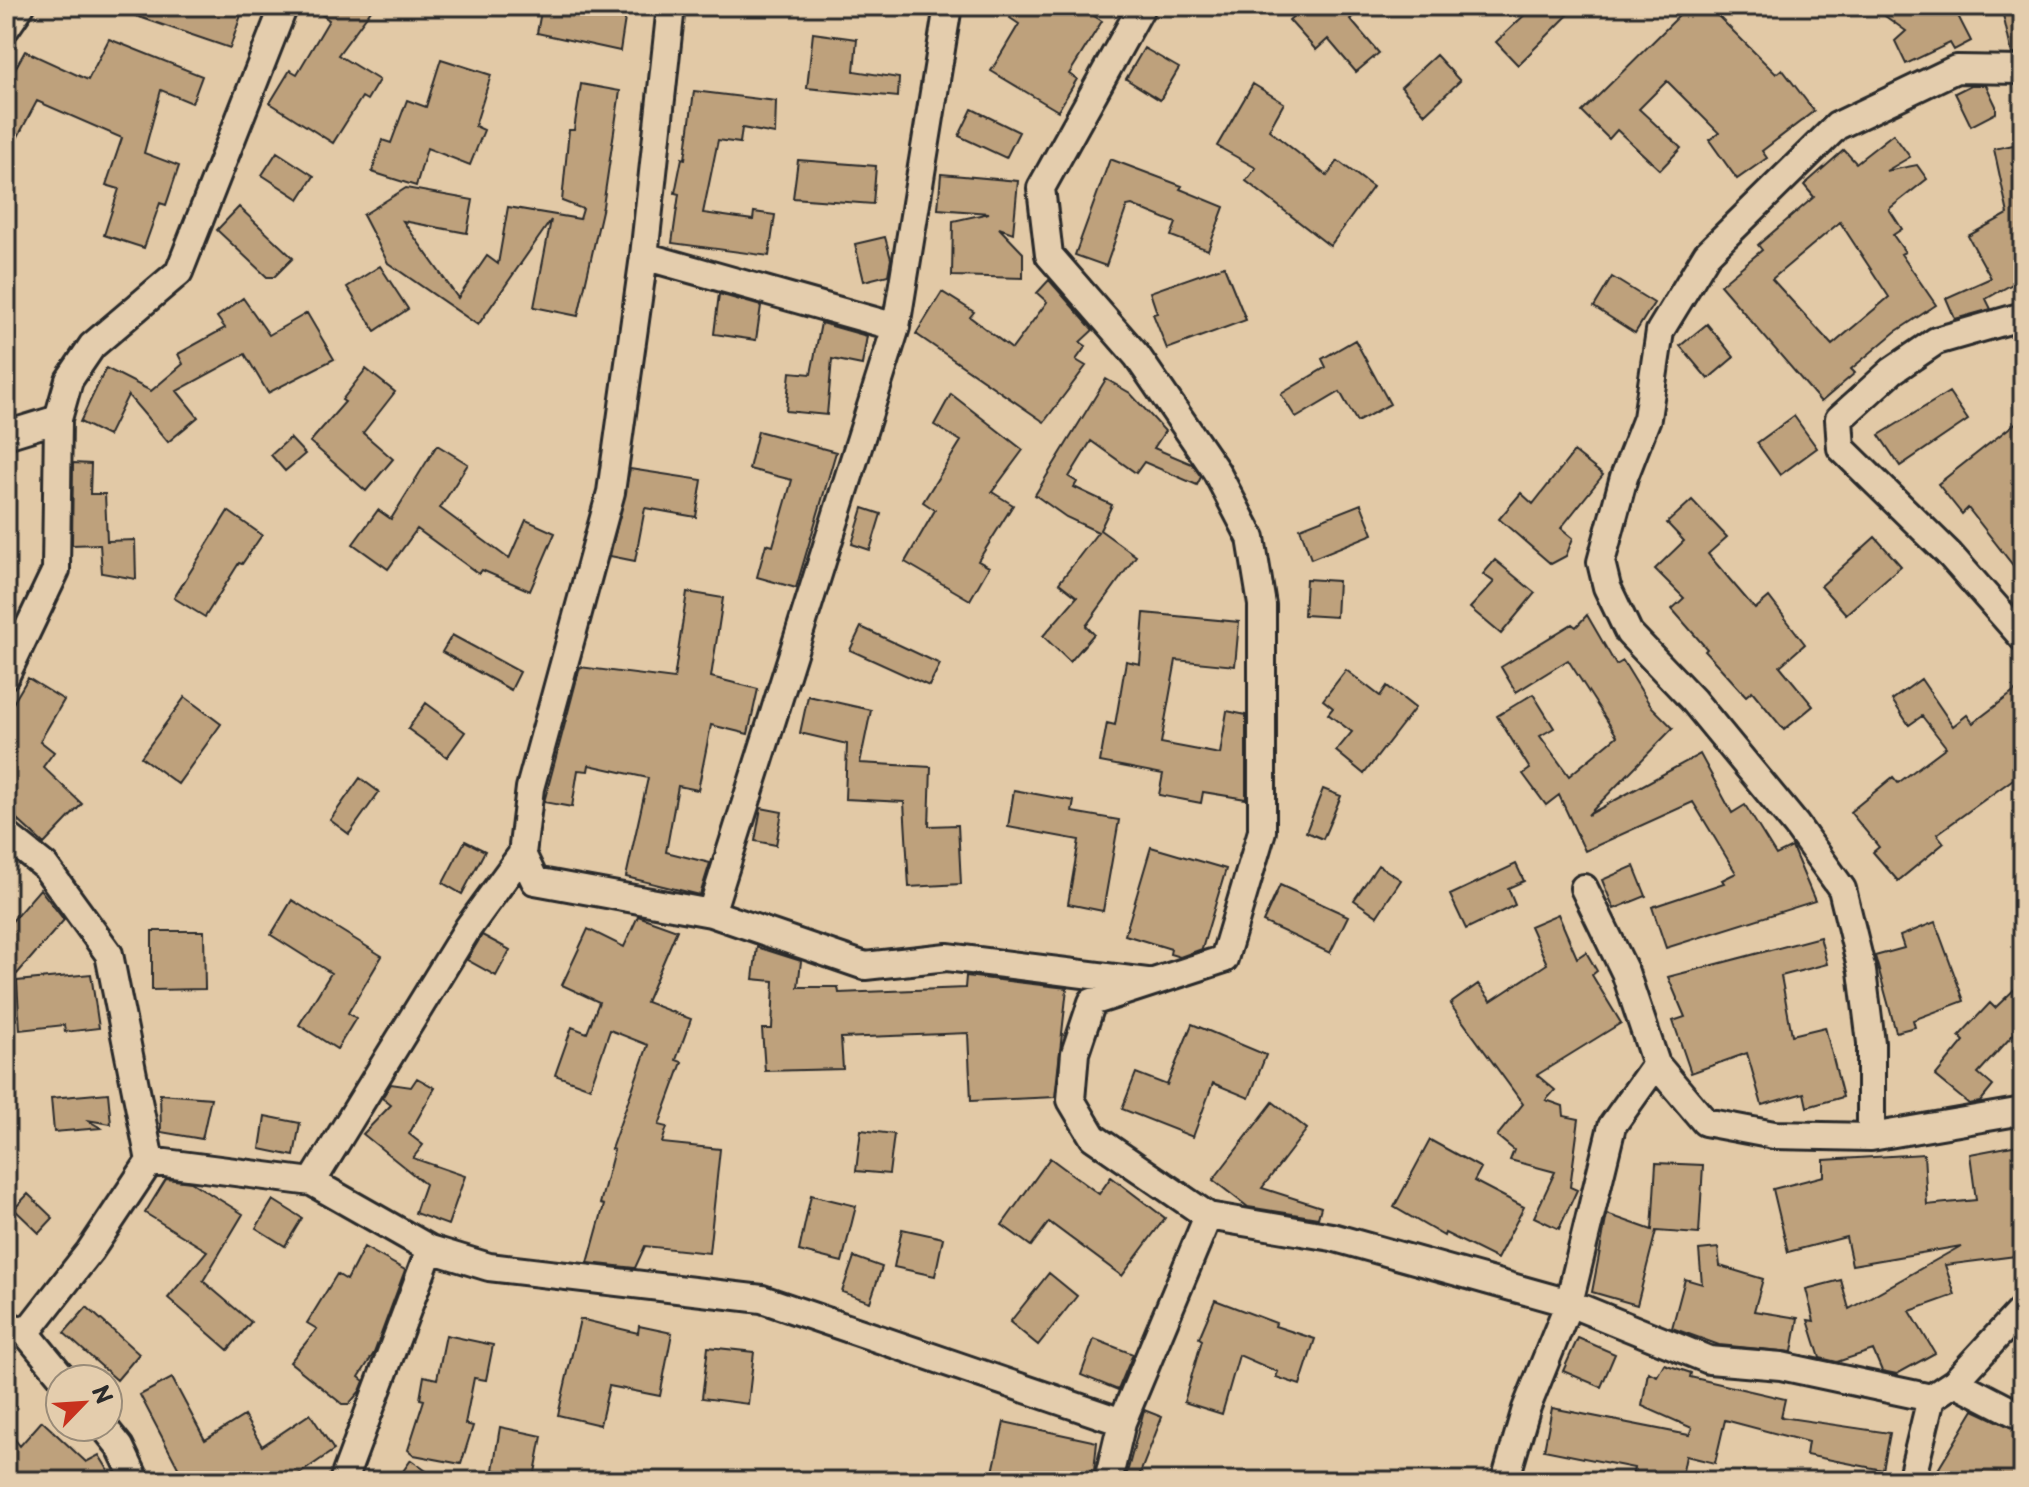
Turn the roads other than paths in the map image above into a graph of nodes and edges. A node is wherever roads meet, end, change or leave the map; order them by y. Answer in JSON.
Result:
{"nodes":[{"id":1,"x":284,"y":6,"type":"edge"},
{"id":2,"x":671,"y":6,"type":"edge"},
{"id":3,"x":948,"y":6,"type":"edge"},
{"id":4,"x":1142,"y":6,"type":"edge"},
{"id":5,"x":2023,"y":70,"type":"edge"},
{"id":6,"x":644,"y":256,"type":"junction"},
{"id":7,"x":2023,"y":316,"type":"edge"},
{"id":8,"x":896,"y":327,"type":"junction"},
{"id":9,"x":58,"y":419,"type":"junction"},
{"id":10,"x":6,"y":435,"type":"edge"},
{"id":11,"x":2023,"y":638,"type":"edge"},
{"id":12,"x":6,"y":675,"type":"edge"},
{"id":13,"x":6,"y":835,"type":"edge"},
{"id":14,"x":522,"y":854,"type":"junction"},
{"id":15,"x":1584,"y":888,"type":"dead end"},
{"id":16,"x":711,"y":913,"type":"junction"},
{"id":17,"x":1158,"y":983,"type":"junction"},
{"id":18,"x":1656,"y":1064,"type":"junction"},
{"id":19,"x":2023,"y":1111,"type":"edge"},
{"id":20,"x":1871,"y":1137,"type":"junction"},
{"id":21,"x":150,"y":1161,"type":"junction"},
{"id":22,"x":312,"y":1182,"type":"junction"},
{"id":23,"x":1208,"y":1216,"type":"junction"},
{"id":24,"x":430,"y":1249,"type":"junction"},
{"id":25,"x":1569,"y":1303,"type":"junction"},
{"id":26,"x":2023,"y":1308,"type":"edge"},
{"id":27,"x":16,"y":1328,"type":"edge"},
{"id":28,"x":49,"y":1363,"type":"edge"},
{"id":29,"x":1955,"y":1382,"type":"junction"},
{"id":30,"x":1931,"y":1398,"type":"junction"},
{"id":31,"x":2023,"y":1417,"type":"edge"},
{"id":32,"x":1122,"y":1422,"type":"junction"},
{"id":33,"x":117,"y":1443,"type":"edge"},
{"id":34,"x":136,"y":1481,"type":"edge"},
{"id":35,"x":343,"y":1481,"type":"edge"},
{"id":36,"x":1108,"y":1481,"type":"edge"},
{"id":37,"x":1505,"y":1481,"type":"edge"},
{"id":38,"x":1911,"y":1481,"type":"edge"}],
"edges":[{"from":1,"to":9,"type":"street"},
{"from":2,"to":6,"type":"street"},
{"from":3,"to":8,"type":"street"},
{"from":4,"to":17,"type":"street"},
{"from":5,"to":20,"type":"street"},
{"from":6,"to":8,"type":"street"},
{"from":6,"to":14,"type":"street"},
{"from":7,"to":11,"type":"street"},
{"from":8,"to":16,"type":"street"},
{"from":9,"to":10,"type":"street"},
{"from":9,"to":12,"type":"street"},
{"from":13,"to":21,"type":"street"},
{"from":14,"to":16,"type":"street"},
{"from":14,"to":22,"type":"street"},
{"from":15,"to":18,"type":"street"},
{"from":16,"to":17,"type":"street"},
{"from":17,"to":23,"type":"street"},
{"from":18,"to":20,"type":"street"},
{"from":18,"to":25,"type":"street"},
{"from":19,"to":20,"type":"street"},
{"from":21,"to":22,"type":"street"},
{"from":21,"to":27,"type":"street"},
{"from":22,"to":24,"type":"street"},
{"from":23,"to":25,"type":"street"},
{"from":23,"to":32,"type":"street"},
{"from":24,"to":32,"type":"street"},
{"from":24,"to":35,"type":"street"},
{"from":25,"to":30,"type":"street"},
{"from":25,"to":37,"type":"street"},
{"from":26,"to":29,"type":"street"},
{"from":27,"to":28,"type":"street"},
{"from":29,"to":30,"type":"street"},
{"from":29,"to":31,"type":"street"},
{"from":30,"to":38,"type":"street"},
{"from":32,"to":36,"type":"street"},
{"from":33,"to":34,"type":"street"}]}
